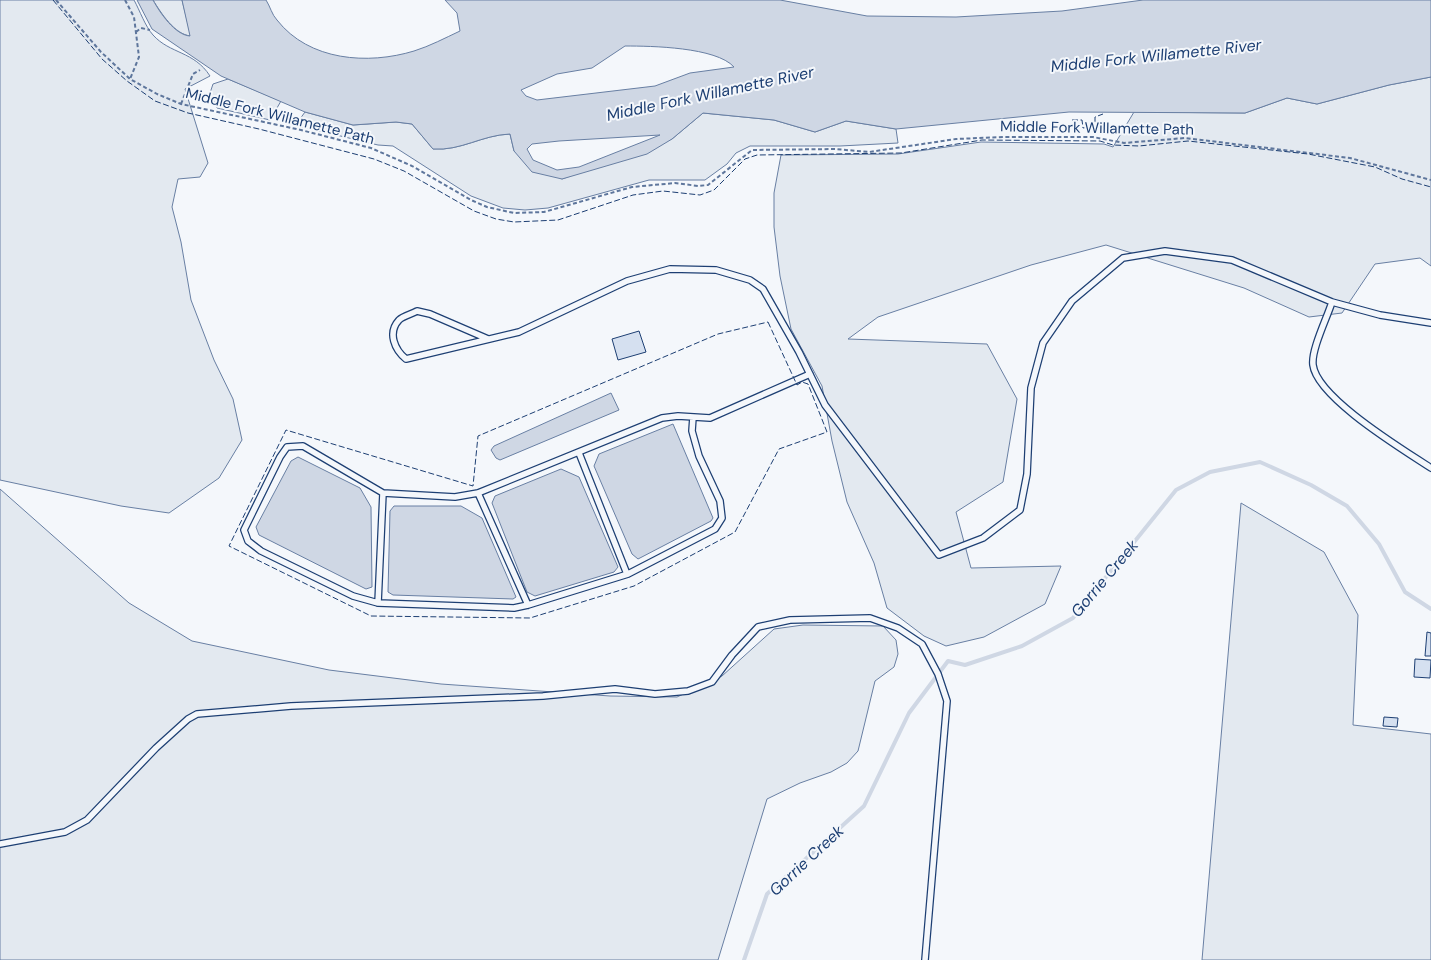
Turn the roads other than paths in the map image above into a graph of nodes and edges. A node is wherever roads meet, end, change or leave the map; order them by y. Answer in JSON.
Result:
{"nodes":[{"id":1,"x":1332,"y":302,"type":"junction"},
{"id":2,"x":1431,"y":323,"type":"edge"},
{"id":3,"x":488,"y":339,"type":"junction"},
{"id":4,"x":810,"y":374,"type":"junction"},
{"id":5,"x":693,"y":417,"type":"junction"},
{"id":6,"x":579,"y":453,"type":"junction"},
{"id":7,"x":1431,"y":468,"type":"edge"},
{"id":8,"x":478,"y":492,"type":"junction"},
{"id":9,"x":383,"y":493,"type":"junction"},
{"id":10,"x":627,"y":574,"type":"junction"},
{"id":11,"x":378,"y":603,"type":"junction"},
{"id":12,"x":528,"y":605,"type":"junction"},
{"id":13,"x":0,"y":844,"type":"edge"},
{"id":14,"x":925,"y":960,"type":"edge"}],
"edges":[{"from":1,"to":2,"type":"lane"},
{"from":1,"to":4,"type":"lane"},
{"from":1,"to":7,"type":"lane"},
{"from":3,"to":3,"type":"lane"},
{"from":3,"to":4,"type":"lane"},
{"from":4,"to":5,"type":"lane"},
{"from":5,"to":6,"type":"lane"},
{"from":5,"to":10,"type":"lane"},
{"from":6,"to":8,"type":"lane"},
{"from":6,"to":10,"type":"lane"},
{"from":8,"to":9,"type":"lane"},
{"from":8,"to":12,"type":"lane"},
{"from":9,"to":11,"type":"lane"},
{"from":9,"to":11,"type":"lane"},
{"from":10,"to":12,"type":"lane"},
{"from":11,"to":12,"type":"lane"},
{"from":13,"to":14,"type":"lane"}]}
